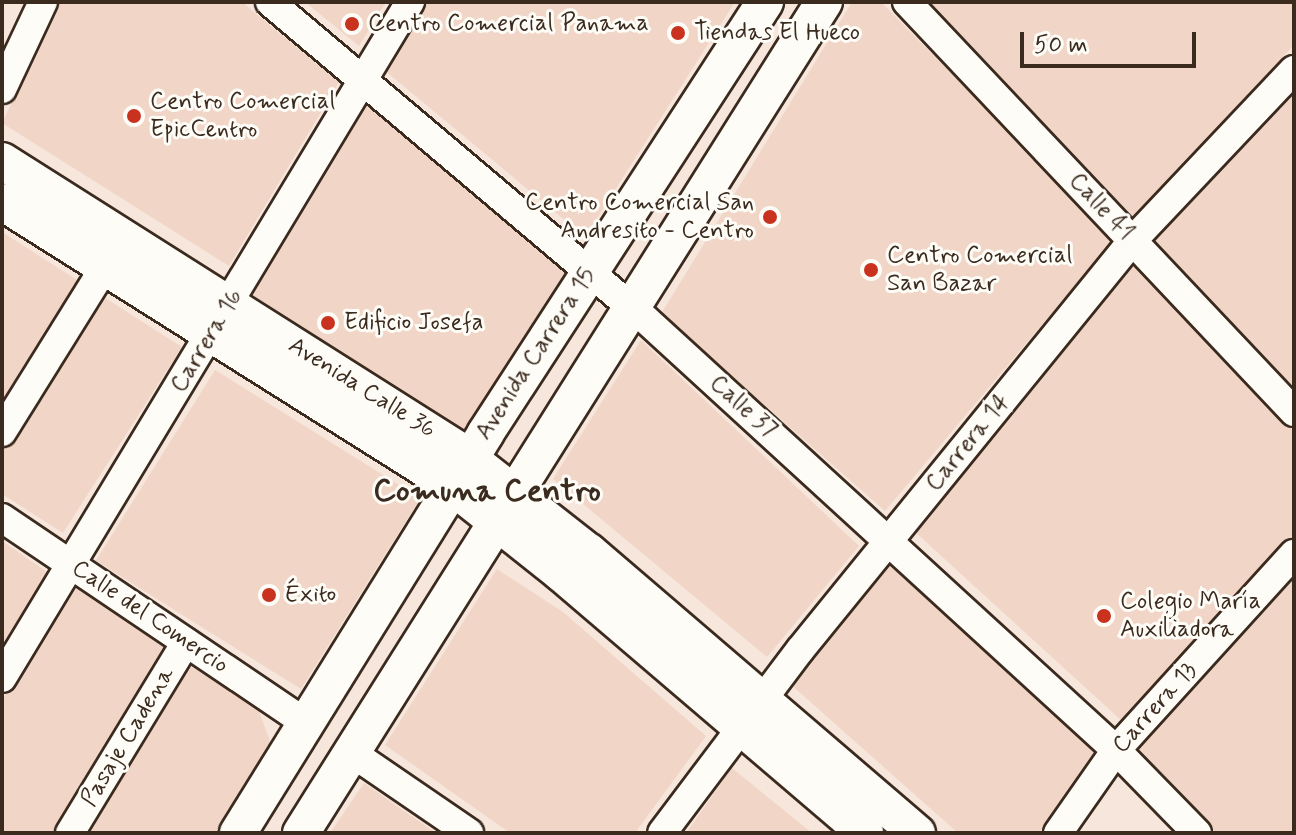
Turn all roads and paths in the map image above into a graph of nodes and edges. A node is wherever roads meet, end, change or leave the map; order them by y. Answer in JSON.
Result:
{"nodes":[{"id":1,"x":43,"y":2,"type":"edge"},
{"id":2,"x":270,"y":2,"type":"edge"},
{"id":3,"x":410,"y":2,"type":"edge"},
{"id":4,"x":765,"y":2,"type":"edge"},
{"id":5,"x":824,"y":2,"type":"edge"},
{"id":6,"x":907,"y":2,"type":"edge"},
{"id":7,"x":1294,"y":70,"type":"edge"},
{"id":8,"x":363,"y":79,"type":"junction"},
{"id":9,"x":2,"y":89,"type":"edge"},
{"id":10,"x":2,"y":161,"type":"edge"},
{"id":11,"x":2,"y":202,"type":"edge"},
{"id":12,"x":1133,"y":240,"type":"junction"},
{"id":13,"x":589,"y":271,"type":"junction"},
{"id":14,"x":96,"y":281,"type":"dead end"},
{"id":15,"x":632,"y":307,"type":"junction"},
{"id":16,"x":220,"y":319,"type":"junction"},
{"id":17,"x":1294,"y":412,"type":"edge"},
{"id":18,"x":2,"y":432,"type":"edge"},
{"id":19,"x":461,"y":473,"type":"junction"},
{"id":20,"x":506,"y":508,"type":"junction"},
{"id":21,"x":2,"y":518,"type":"edge"},
{"id":22,"x":888,"y":540,"type":"junction"},
{"id":23,"x":1294,"y":554,"type":"edge"},
{"id":24,"x":73,"y":566,"type":"junction"},
{"id":25,"x":186,"y":642,"type":"junction"},
{"id":26,"x":2,"y":678,"type":"edge"},
{"id":27,"x":751,"y":714,"type":"junction"},
{"id":28,"x":297,"y":717,"type":"dead end"},
{"id":29,"x":1116,"y":750,"type":"junction"},
{"id":30,"x":361,"y":759,"type":"dead end"},
{"id":31,"x":70,"y":833,"type":"edge"},
{"id":32,"x":238,"y":833,"type":"edge"},
{"id":33,"x":301,"y":833,"type":"edge"},
{"id":34,"x":469,"y":833,"type":"edge"},
{"id":35,"x":662,"y":833,"type":"edge"},
{"id":36,"x":865,"y":833,"type":"edge"},
{"id":37,"x":917,"y":833,"type":"edge"},
{"id":38,"x":1058,"y":833,"type":"edge"},
{"id":39,"x":1197,"y":833,"type":"edge"}],
"edges":[{"from":1,"to":9,"type":"street"},
{"from":2,"to":8,"type":"street","name":"Calle 37"},
{"from":3,"to":8,"type":"street","name":"Carrera 16"},
{"from":4,"to":13,"type":"main road","name":"Avenida Carrera 15"},
{"from":5,"to":15,"type":"main road"},
{"from":6,"to":12,"type":"street","name":"Calle 41"},
{"from":7,"to":12,"type":"street","name":"Carrera 14"},
{"from":8,"to":13,"type":"street","name":"Calle 37"},
{"from":8,"to":16,"type":"street","name":"Carrera 16"},
{"from":10,"to":16,"type":"main road","name":"Avenida Calle 36"},
{"from":11,"to":16,"type":"main road","name":"Avenida Calle 36"},
{"from":12,"to":17,"type":"street","name":"Calle 41"},
{"from":12,"to":22,"type":"street","name":"Carrera 14"},
{"from":13,"to":15,"type":"street","name":"Calle 37"},
{"from":13,"to":19,"type":"main road","name":"Avenida Carrera 15"},
{"from":14,"to":18,"type":"street"},
{"from":15,"to":20,"type":"main road"},
{"from":15,"to":22,"type":"street","name":"Calle 37"},
{"from":16,"to":19,"type":"main road","name":"Avenida Calle 36"},
{"from":16,"to":24,"type":"street","name":"Carrera 16"},
{"from":19,"to":20,"type":"main road","name":"Avenida Calle 36"},
{"from":19,"to":32,"type":"main road","name":"Avenida Carrera 15"},
{"from":20,"to":27,"type":"main road","name":"Avenida Calle 36"},
{"from":20,"to":33,"type":"main road"},
{"from":21,"to":24,"type":"street","name":"Calle del Comercio"},
{"from":22,"to":27,"type":"street","name":"Carrera 14"},
{"from":22,"to":29,"type":"street","name":"Calle 37"},
{"from":23,"to":29,"type":"street","name":"Carrera 13"},
{"from":24,"to":25,"type":"street","name":"Calle del Comercio"},
{"from":24,"to":26,"type":"street","name":"Carrera 16"},
{"from":25,"to":28,"type":"street","name":"Calle del Comercio"},
{"from":25,"to":31,"type":"street","name":"Pasaje Cadena"},
{"from":27,"to":35,"type":"street","name":"Carrera 14"},
{"from":27,"to":36,"type":"main road","name":"Avenida Calle 36"},
{"from":27,"to":37,"type":"main road","name":"Avenida Calle 36"},
{"from":29,"to":38,"type":"street","name":"Carrera 13"},
{"from":29,"to":39,"type":"street","name":"Calle 37"},
{"from":30,"to":34,"type":"street"}]}
